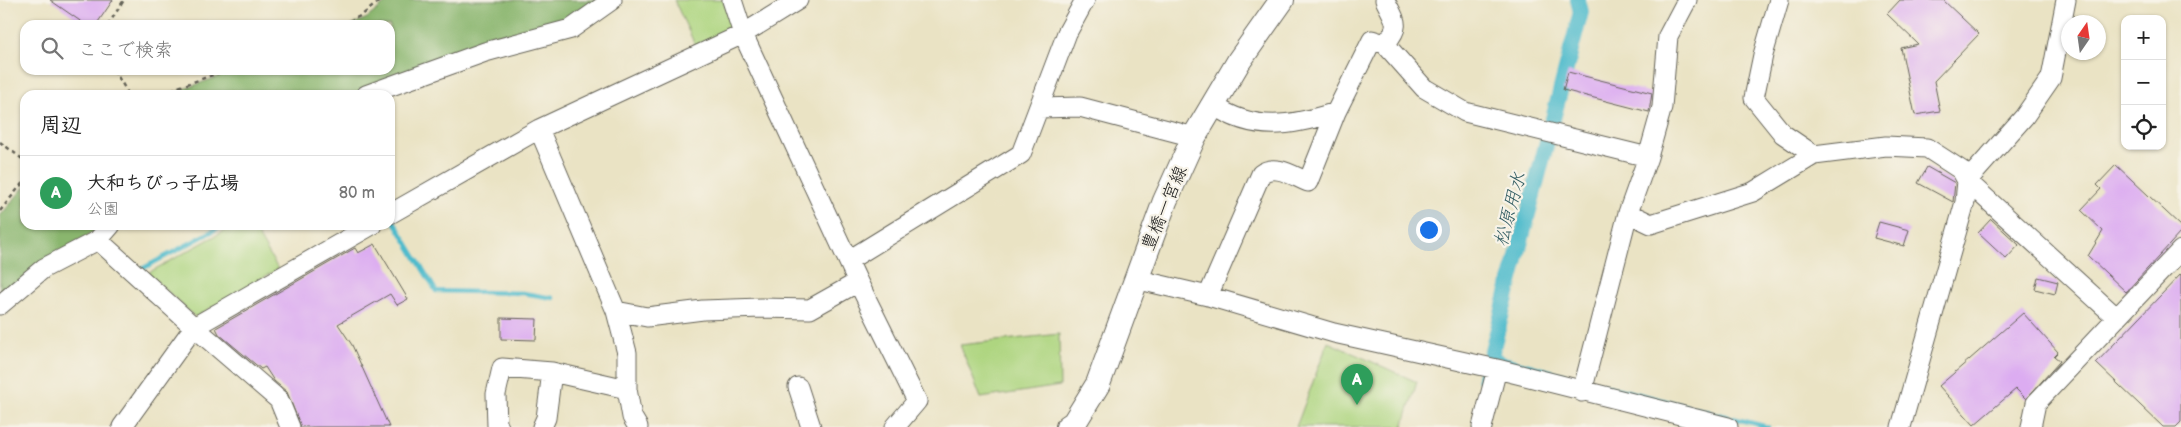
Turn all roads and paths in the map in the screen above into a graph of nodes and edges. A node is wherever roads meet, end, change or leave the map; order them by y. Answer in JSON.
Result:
{"nodes":[{"id":1,"x":124,"y":0,"type":"edge"},
{"id":2,"x":382,"y":0,"type":"edge"},
{"id":3,"x":612,"y":0,"type":"edge"},
{"id":4,"x":732,"y":0,"type":"edge"},
{"id":5,"x":798,"y":0,"type":"edge"},
{"id":6,"x":1085,"y":0,"type":"edge"},
{"id":7,"x":1282,"y":0,"type":"edge"},
{"id":8,"x":1385,"y":0,"type":"edge"},
{"id":9,"x":1687,"y":0,"type":"edge"},
{"id":10,"x":1779,"y":0,"type":"edge"},
{"id":11,"x":2066,"y":0,"type":"edge"},
{"id":12,"x":111,"y":20,"type":"edge"},
{"id":13,"x":352,"y":20,"type":"edge"},
{"id":14,"x":743,"y":34,"type":"junction"},
{"id":15,"x":1385,"y":44,"type":"junction"},
{"id":16,"x":117,"y":75,"type":"edge"},
{"id":17,"x":213,"y":75,"type":"edge"},
{"id":18,"x":126,"y":90,"type":"edge"},
{"id":19,"x":170,"y":90,"type":"edge"},
{"id":20,"x":380,"y":90,"type":"edge"},
{"id":21,"x":1213,"y":105,"type":"junction"},
{"id":22,"x":1038,"y":108,"type":"junction"},
{"id":23,"x":1336,"y":112,"type":"junction"},
{"id":24,"x":538,"y":129,"type":"junction"},
{"id":25,"x":1194,"y":137,"type":"junction"},
{"id":26,"x":0,"y":142,"type":"edge"},
{"id":27,"x":1814,"y":155,"type":"junction"},
{"id":28,"x":20,"y":157,"type":"edge"},
{"id":29,"x":1648,"y":157,"type":"junction"},
{"id":30,"x":1967,"y":181,"type":"junction"},
{"id":31,"x":20,"y":186,"type":"edge"},
{"id":32,"x":0,"y":211,"type":"edge"},
{"id":33,"x":395,"y":211,"type":"edge"},
{"id":34,"x":1628,"y":212,"type":"junction"},
{"id":35,"x":107,"y":230,"type":"edge"},
{"id":36,"x":363,"y":230,"type":"edge"},
{"id":37,"x":98,"y":240,"type":"junction"},
{"id":38,"x":2181,"y":250,"type":"edge"},
{"id":39,"x":850,"y":260,"type":"junction"},
{"id":40,"x":1135,"y":280,"type":"junction"},
{"id":41,"x":858,"y":282,"type":"junction"},
{"id":42,"x":1208,"y":296,"type":"junction"},
{"id":43,"x":0,"y":305,"type":"edge"},
{"id":44,"x":616,"y":310,"type":"junction"},
{"id":45,"x":2117,"y":318,"type":"junction"},
{"id":46,"x":194,"y":327,"type":"junction"},
{"id":47,"x":1497,"y":369,"type":"junction"},
{"id":48,"x":552,"y":372,"type":"junction"},
{"id":49,"x":798,"y":387,"type":"dead end"},
{"id":50,"x":627,"y":389,"type":"junction"},
{"id":51,"x":1582,"y":392,"type":"junction"},
{"id":52,"x":1073,"y":426,"type":"edge"},
{"id":53,"x":122,"y":427,"type":"edge"},
{"id":54,"x":290,"y":427,"type":"edge"},
{"id":55,"x":499,"y":427,"type":"edge"},
{"id":56,"x":542,"y":427,"type":"edge"},
{"id":57,"x":638,"y":427,"type":"edge"},
{"id":58,"x":811,"y":427,"type":"edge"},
{"id":59,"x":895,"y":427,"type":"edge"},
{"id":60,"x":1482,"y":427,"type":"edge"},
{"id":61,"x":1728,"y":427,"type":"edge"},
{"id":62,"x":1901,"y":427,"type":"edge"},
{"id":63,"x":2031,"y":427,"type":"edge"}],
"edges":[{"from":1,"to":12,"type":"path"},
{"from":2,"to":13,"type":"path"},
{"from":3,"to":20,"type":"street"},
{"from":4,"to":14,"type":"street"},
{"from":5,"to":14,"type":"street"},
{"from":6,"to":22,"type":"street"},
{"from":7,"to":21,"type":"main road","name":"豊橋一宮線"},
{"from":8,"to":15,"type":"street"},
{"from":9,"to":29,"type":"street"},
{"from":10,"to":27,"type":"street"},
{"from":11,"to":30,"type":"street"},
{"from":14,"to":24,"type":"street"},
{"from":14,"to":39,"type":"street"},
{"from":15,"to":23,"type":"street"},
{"from":15,"to":29,"type":"street"},
{"from":16,"to":18,"type":"path"},
{"from":17,"to":19,"type":"path"},
{"from":21,"to":23,"type":"street"},
{"from":21,"to":25,"type":"main road","name":"豊橋一宮線"},
{"from":22,"to":25,"type":"street"},
{"from":22,"to":39,"type":"street"},
{"from":23,"to":42,"type":"street"},
{"from":24,"to":33,"type":"street"},
{"from":24,"to":44,"type":"street"},
{"from":25,"to":40,"type":"main road","name":"豊橋一宮線"},
{"from":26,"to":28,"type":"path"},
{"from":27,"to":30,"type":"street"},
{"from":27,"to":34,"type":"street"},
{"from":29,"to":34,"type":"street"},
{"from":30,"to":45,"type":"street"},
{"from":30,"to":62,"type":"street"},
{"from":31,"to":32,"type":"path"},
{"from":34,"to":51,"type":"street"},
{"from":35,"to":37,"type":"street"},
{"from":36,"to":46,"type":"street"},
{"from":37,"to":43,"type":"street"},
{"from":37,"to":46,"type":"street"},
{"from":38,"to":45,"type":"street"},
{"from":39,"to":41,"type":"street"},
{"from":40,"to":42,"type":"street"},
{"from":40,"to":52,"type":"main road","name":"豊橋一宮線"},
{"from":41,"to":44,"type":"street"},
{"from":41,"to":59,"type":"street"},
{"from":42,"to":47,"type":"street"},
{"from":44,"to":50,"type":"street"},
{"from":45,"to":63,"type":"street"},
{"from":46,"to":53,"type":"street"},
{"from":46,"to":54,"type":"street"},
{"from":47,"to":51,"type":"street"},
{"from":47,"to":60,"type":"street"},
{"from":48,"to":50,"type":"street"},
{"from":48,"to":55,"type":"street"},
{"from":48,"to":56,"type":"street"},
{"from":49,"to":58,"type":"street"},
{"from":50,"to":57,"type":"street"},
{"from":51,"to":61,"type":"street"}]}
